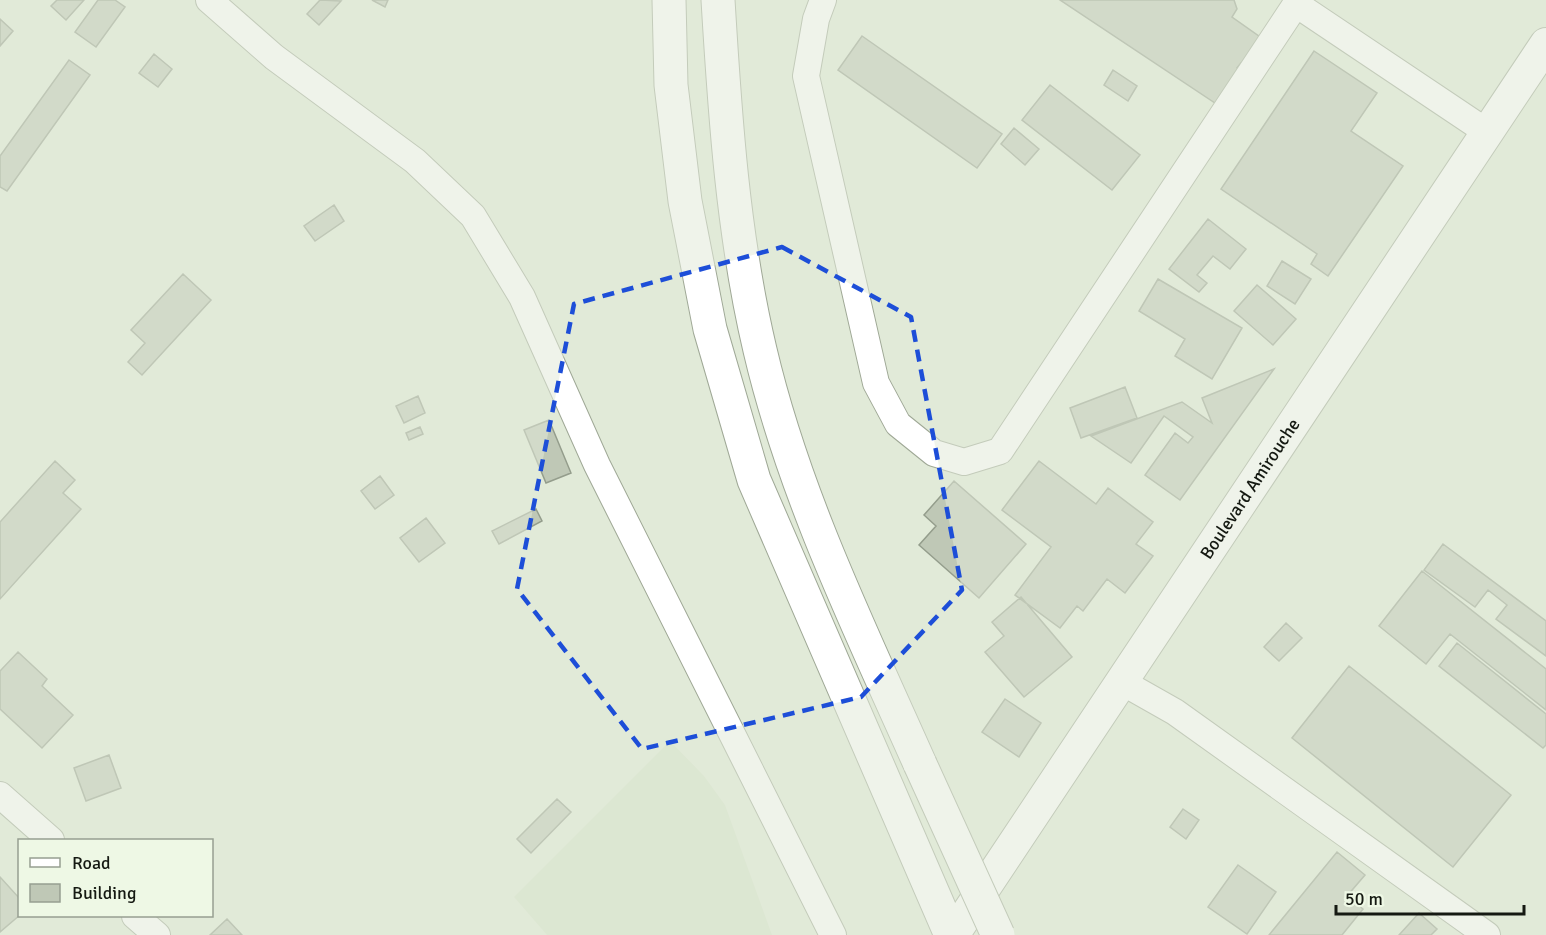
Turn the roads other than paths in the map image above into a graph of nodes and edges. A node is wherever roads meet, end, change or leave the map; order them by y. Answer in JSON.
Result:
{"nodes":[{"id":1,"x":208,"y":0,"type":"edge"},
{"id":2,"x":669,"y":0,"type":"edge"},
{"id":3,"x":718,"y":0,"type":"edge"},
{"id":4,"x":823,"y":0,"type":"edge"},
{"id":5,"x":1295,"y":1,"type":"edge"},
{"id":6,"x":1546,"y":44,"type":"edge"},
{"id":7,"x":1487,"y":132,"type":"junction"},
{"id":8,"x":1122,"y":682,"type":"junction"},
{"id":9,"x":0,"y":795,"type":"edge"},
{"id":10,"x":50,"y":839,"type":"edge"},
{"id":11,"x":137,"y":917,"type":"edge"},
{"id":12,"x":157,"y":935,"type":"edge"},
{"id":13,"x":833,"y":935,"type":"edge"},
{"id":14,"x":952,"y":935,"type":"edge"},
{"id":15,"x":998,"y":935,"type":"edge"},
{"id":16,"x":1487,"y":935,"type":"edge"}],
"edges":[{"from":1,"to":13,"type":"street"},
{"from":2,"to":14,"type":"highway"},
{"from":3,"to":15,"type":"highway","bridge":true},
{"from":4,"to":5,"type":"street"},
{"from":5,"to":7,"type":"street"},
{"from":6,"to":7,"type":"main road","name":"Boulevard Amirouche"},
{"from":7,"to":8,"type":"main road","name":"Boulevard Amirouche"},
{"from":8,"to":14,"type":"main road","name":"Boulevard Amirouche"},
{"from":8,"to":16,"type":"street"},
{"from":9,"to":10,"type":"street"},
{"from":11,"to":12,"type":"street"}]}
